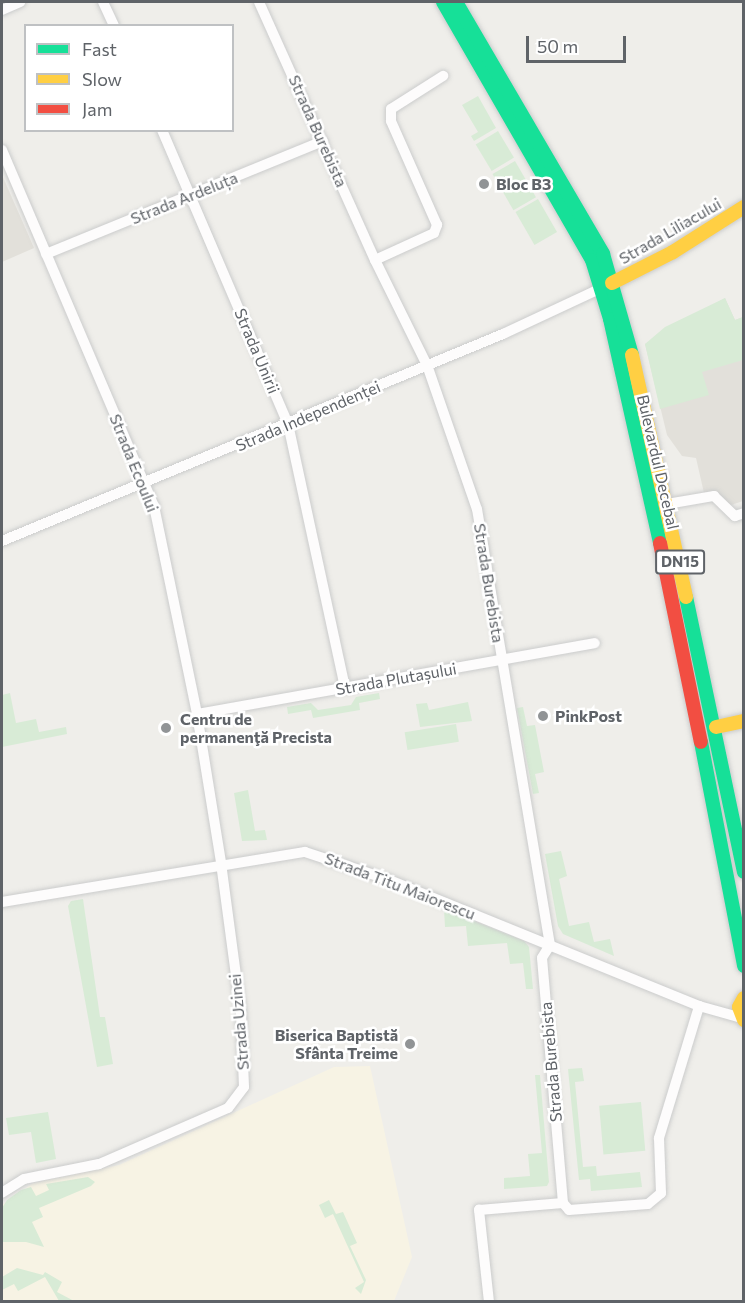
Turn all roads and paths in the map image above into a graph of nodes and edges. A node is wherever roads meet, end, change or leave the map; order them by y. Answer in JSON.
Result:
{"nodes":[{"id":1,"x":20,"y":2,"type":"edge"},
{"id":2,"x":103,"y":2,"type":"edge"},
{"id":3,"x":260,"y":2,"type":"edge"},
{"id":4,"x":443,"y":2,"type":"edge"},
{"id":5,"x":456,"y":2,"type":"edge"},
{"id":6,"x":2,"y":10,"type":"edge"},
{"id":7,"x":113,"y":24,"type":"edge"},
{"id":8,"x":443,"y":76,"type":"dead end"},
{"id":9,"x":163,"y":132,"type":"edge"},
{"id":10,"x":322,"y":141,"type":"junction"},
{"id":11,"x":2,"y":150,"type":"edge"},
{"id":12,"x":191,"y":195,"type":"junction"},
{"id":13,"x":744,"y":207,"type":"edge"},
{"id":14,"x":46,"y":254,"type":"junction"},
{"id":15,"x":375,"y":260,"type":"junction"},
{"id":16,"x":606,"y":286,"type":"junction"},
{"id":17,"x":427,"y":365,"type":"junction"},
{"id":18,"x":288,"y":424,"type":"junction"},
{"id":19,"x":146,"y":485,"type":"junction"},
{"id":20,"x":667,"y":504,"type":"junction"},
{"id":21,"x":744,"y":513,"type":"edge"},
{"id":22,"x":2,"y":541,"type":"edge"},
{"id":23,"x":595,"y":643,"type":"dead end"},
{"id":24,"x":502,"y":660,"type":"junction"},
{"id":25,"x":345,"y":688,"type":"junction"},
{"id":26,"x":197,"y":714,"type":"junction"},
{"id":27,"x":744,"y":721,"type":"edge"},
{"id":28,"x":716,"y":727,"type":"junction"},
{"id":29,"x":221,"y":863,"type":"junction"},
{"id":30,"x":744,"y":872,"type":"edge"},
{"id":31,"x":2,"y":902,"type":"edge"},
{"id":32,"x":550,"y":945,"type":"junction"},
{"id":33,"x":744,"y":966,"type":"edge"},
{"id":34,"x":743,"y":999,"type":"edge"},
{"id":35,"x":699,"y":1006,"type":"junction"},
{"id":36,"x":712,"y":1011,"type":"junction"},
{"id":37,"x":743,"y":1019,"type":"edge"},
{"id":38,"x":2,"y":1193,"type":"edge"},
{"id":39,"x":563,"y":1203,"type":"junction"},
{"id":40,"x":489,"y":1302,"type":"edge"}],
"edges":[{"from":1,"to":6,"type":"street"},
{"from":2,"to":7,"type":"street"},
{"from":3,"to":10,"type":"street","name":"Strada Burebista"},
{"from":4,"to":16,"type":"main road","name":"Bulevardul Decebal","number":"DN15"},
{"from":5,"to":16,"type":"main road","name":"Bulevardul Decebal","number":"DN15"},
{"from":8,"to":15,"type":"street"},
{"from":9,"to":12,"type":"street","name":"Strada Unirii"},
{"from":10,"to":12,"type":"street","name":"Strada Ardeluța"},
{"from":10,"to":15,"type":"street","name":"Strada Burebista"},
{"from":11,"to":14,"type":"street","name":"Strada Ecoului"},
{"from":12,"to":14,"type":"street","name":"Strada Ardeluța"},
{"from":12,"to":18,"type":"street","name":"Strada Unirii"},
{"from":13,"to":16,"type":"main road","name":"Strada Liliacului"},
{"from":14,"to":19,"type":"street","name":"Strada Ecoului"},
{"from":15,"to":17,"type":"street","name":"Strada Burebista"},
{"from":16,"to":17,"type":"street","name":"Strada Independenței"},
{"from":16,"to":20,"type":"main road","name":"Bulevardul Decebal","number":"DN15"},
{"from":16,"to":33,"type":"main road","name":"Bulevardul Decebal","number":"DN15"},
{"from":17,"to":18,"type":"street","name":"Strada Independenței"},
{"from":17,"to":24,"type":"street","name":"Strada Burebista"},
{"from":18,"to":19,"type":"street","name":"Strada Independenței"},
{"from":18,"to":25,"type":"street","name":"Strada Unirii"},
{"from":19,"to":22,"type":"street","name":"Strada Independenței"},
{"from":19,"to":26,"type":"street","name":"Strada Ecoului"},
{"from":20,"to":21,"type":"street"},
{"from":20,"to":28,"type":"main road","name":"Bulevardul Decebal","number":"DN15"},
{"from":23,"to":24,"type":"street","name":"Strada Plutașului"},
{"from":24,"to":25,"type":"street","name":"Strada Plutașului"},
{"from":24,"to":32,"type":"street","name":"Strada Burebista"},
{"from":25,"to":26,"type":"street","name":"Strada Plutașului"},
{"from":26,"to":29,"type":"street","name":"Strada Ecoului"},
{"from":27,"to":28,"type":"main road"},
{"from":28,"to":30,"type":"main road","name":"Bulevardul Decebal","number":"DN15"},
{"from":29,"to":31,"type":"street","name":"Strada Titu Maiorescu"},
{"from":29,"to":32,"type":"street","name":"Strada Titu Maiorescu"},
{"from":29,"to":38,"type":"street","name":"Strada Uzinei"},
{"from":32,"to":35,"type":"street","name":"Strada Titu Maiorescu"},
{"from":32,"to":39,"type":"street","name":"Strada Burebista"},
{"from":34,"to":36,"type":"street"},
{"from":34,"to":37,"type":"main road"},
{"from":35,"to":36,"type":"street","name":"Strada Titu Maiorescu"},
{"from":35,"to":39,"type":"street"},
{"from":36,"to":37,"type":"street","name":"Strada Titu Maiorescu"},
{"from":39,"to":40,"type":"street"}]}
